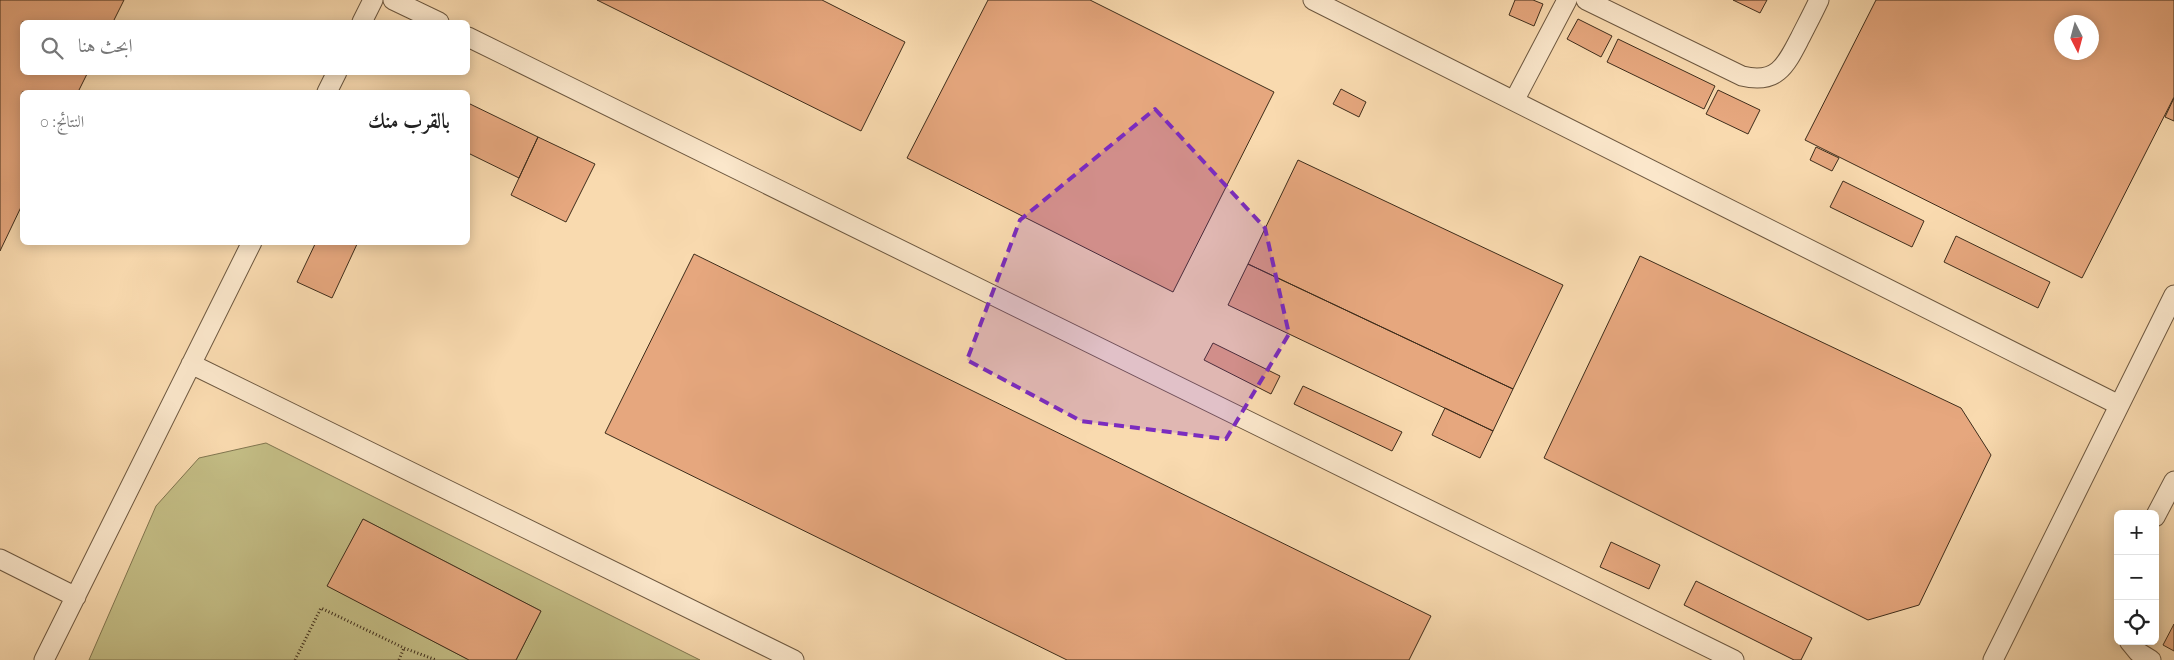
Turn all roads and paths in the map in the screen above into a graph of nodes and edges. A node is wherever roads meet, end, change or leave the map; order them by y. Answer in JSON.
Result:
{"nodes":[{"id":1,"x":373,"y":0,"type":"edge"},
{"id":2,"x":393,"y":0,"type":"edge"},
{"id":3,"x":1312,"y":0,"type":"edge"},
{"id":4,"x":1567,"y":0,"type":"edge"},
{"id":5,"x":1586,"y":0,"type":"edge"},
{"id":6,"x":1819,"y":0,"type":"edge"},
{"id":7,"x":363,"y":20,"type":"edge"},
{"id":8,"x":434,"y":20,"type":"edge"},
{"id":9,"x":470,"y":38,"type":"edge"},
{"id":10,"x":336,"y":75,"type":"edge"},
{"id":11,"x":328,"y":90,"type":"edge"},
{"id":12,"x":1514,"y":101,"type":"junction"},
{"id":13,"x":251,"y":245,"type":"edge"},
{"id":14,"x":2174,"y":295,"type":"edge"},
{"id":15,"x":192,"y":364,"type":"junction"},
{"id":16,"x":2119,"y":405,"type":"junction"},
{"id":17,"x":2174,"y":481,"type":"edge"},
{"id":18,"x":2159,"y":510,"type":"edge"},
{"id":19,"x":0,"y":560,"type":"edge"},
{"id":20,"x":76,"y":597,"type":"junction"},
{"id":21,"x":2132,"y":645,"type":"edge"},
{"id":22,"x":404,"y":648,"type":"junction"},
{"id":23,"x":44,"y":660,"type":"edge"},
{"id":24,"x":295,"y":660,"type":"edge"},
{"id":25,"x":399,"y":660,"type":"edge"},
{"id":26,"x":436,"y":660,"type":"edge"},
{"id":27,"x":794,"y":660,"type":"edge"},
{"id":28,"x":1734,"y":660,"type":"edge"},
{"id":29,"x":1993,"y":660,"type":"edge"},
{"id":30,"x":2151,"y":660,"type":"edge"}],
"edges":[{"from":1,"to":7,"type":"lane"},
{"from":2,"to":8,"type":"lane"},
{"from":3,"to":12,"type":"lane"},
{"from":4,"to":12,"type":"lane"},
{"from":5,"to":6,"type":"lane"},
{"from":9,"to":28,"type":"lane"},
{"from":10,"to":11,"type":"lane"},
{"from":12,"to":16,"type":"lane"},
{"from":13,"to":15,"type":"lane"},
{"from":14,"to":16,"type":"lane"},
{"from":15,"to":20,"type":"lane"},
{"from":15,"to":27,"type":"lane"},
{"from":16,"to":29,"type":"lane"},
{"from":17,"to":18,"type":"lane"},
{"from":19,"to":20,"type":"lane"},
{"from":20,"to":23,"type":"lane"},
{"from":21,"to":30,"type":"lane"},
{"from":22,"to":24,"type":"path"},
{"from":22,"to":25,"type":"path"},
{"from":22,"to":26,"type":"path"}]}
